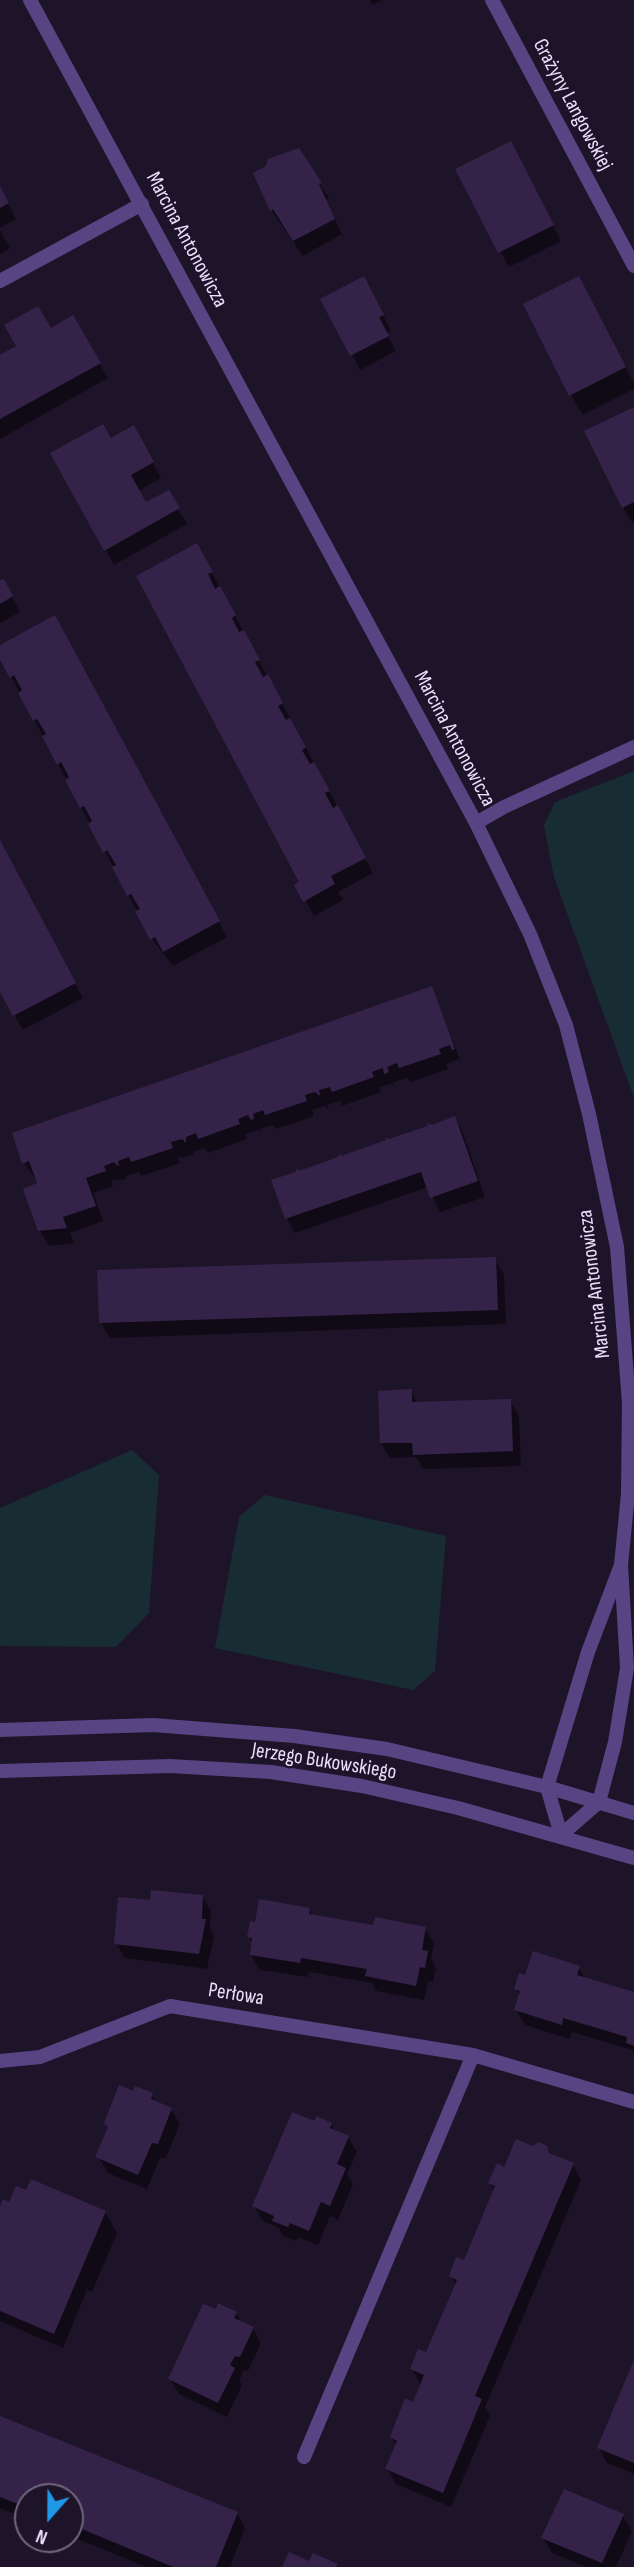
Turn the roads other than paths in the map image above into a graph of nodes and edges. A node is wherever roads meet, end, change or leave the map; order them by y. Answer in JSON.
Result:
{"nodes":[{"id":1,"x":30,"y":0,"type":"edge"},
{"id":2,"x":492,"y":0,"type":"edge"},
{"id":3,"x":142,"y":204,"type":"junction"},
{"id":4,"x":634,"y":266,"type":"edge"},
{"id":5,"x":0,"y":281,"type":"edge"},
{"id":6,"x":634,"y":747,"type":"edge"},
{"id":7,"x":476,"y":823,"type":"junction"},
{"id":8,"x":621,"y":1565,"type":"junction"},
{"id":9,"x":0,"y":1730,"type":"edge"},
{"id":10,"x":0,"y":1772,"type":"edge"},
{"id":11,"x":547,"y":1787,"type":"junction"},
{"id":12,"x":599,"y":1802,"type":"junction"},
{"id":13,"x":634,"y":1812,"type":"edge"},
{"id":14,"x":561,"y":1835,"type":"junction"},
{"id":15,"x":634,"y":1858,"type":"edge"},
{"id":16,"x":472,"y":2055,"type":"junction"},
{"id":17,"x":0,"y":2061,"type":"edge"},
{"id":18,"x":634,"y":2102,"type":"edge"},
{"id":19,"x":304,"y":2457,"type":"dead end"}],
"edges":[{"from":1,"to":3,"type":"street","name":"Marcina Antonowicza"},
{"from":2,"to":4,"type":"street","name":"Grażyny Langowskiej"},
{"from":3,"to":5,"type":"street"},
{"from":3,"to":7,"type":"street","name":"Marcina Antonowicza"},
{"from":6,"to":7,"type":"street"},
{"from":7,"to":8,"type":"street","name":"Marcina Antonowicza"},
{"from":8,"to":11,"type":"street","name":"Marcina Antonowicza"},
{"from":8,"to":12,"type":"street","name":"Marcina Antonowicza"},
{"from":9,"to":11,"type":"street","name":"Jerzego Bukowskiego"},
{"from":10,"to":14,"type":"street","name":"Jerzego Bukowskiego"},
{"from":11,"to":12,"type":"street","name":"Jerzego Bukowskiego"},
{"from":11,"to":14,"type":"street"},
{"from":12,"to":13,"type":"street","name":"Jerzego Bukowskiego"},
{"from":12,"to":14,"type":"street"},
{"from":14,"to":15,"type":"street","name":"Jerzego Bukowskiego"},
{"from":16,"to":17,"type":"street","name":"Perłowa"},
{"from":16,"to":18,"type":"street","name":"Perłowa"},
{"from":16,"to":19,"type":"street"}]}
